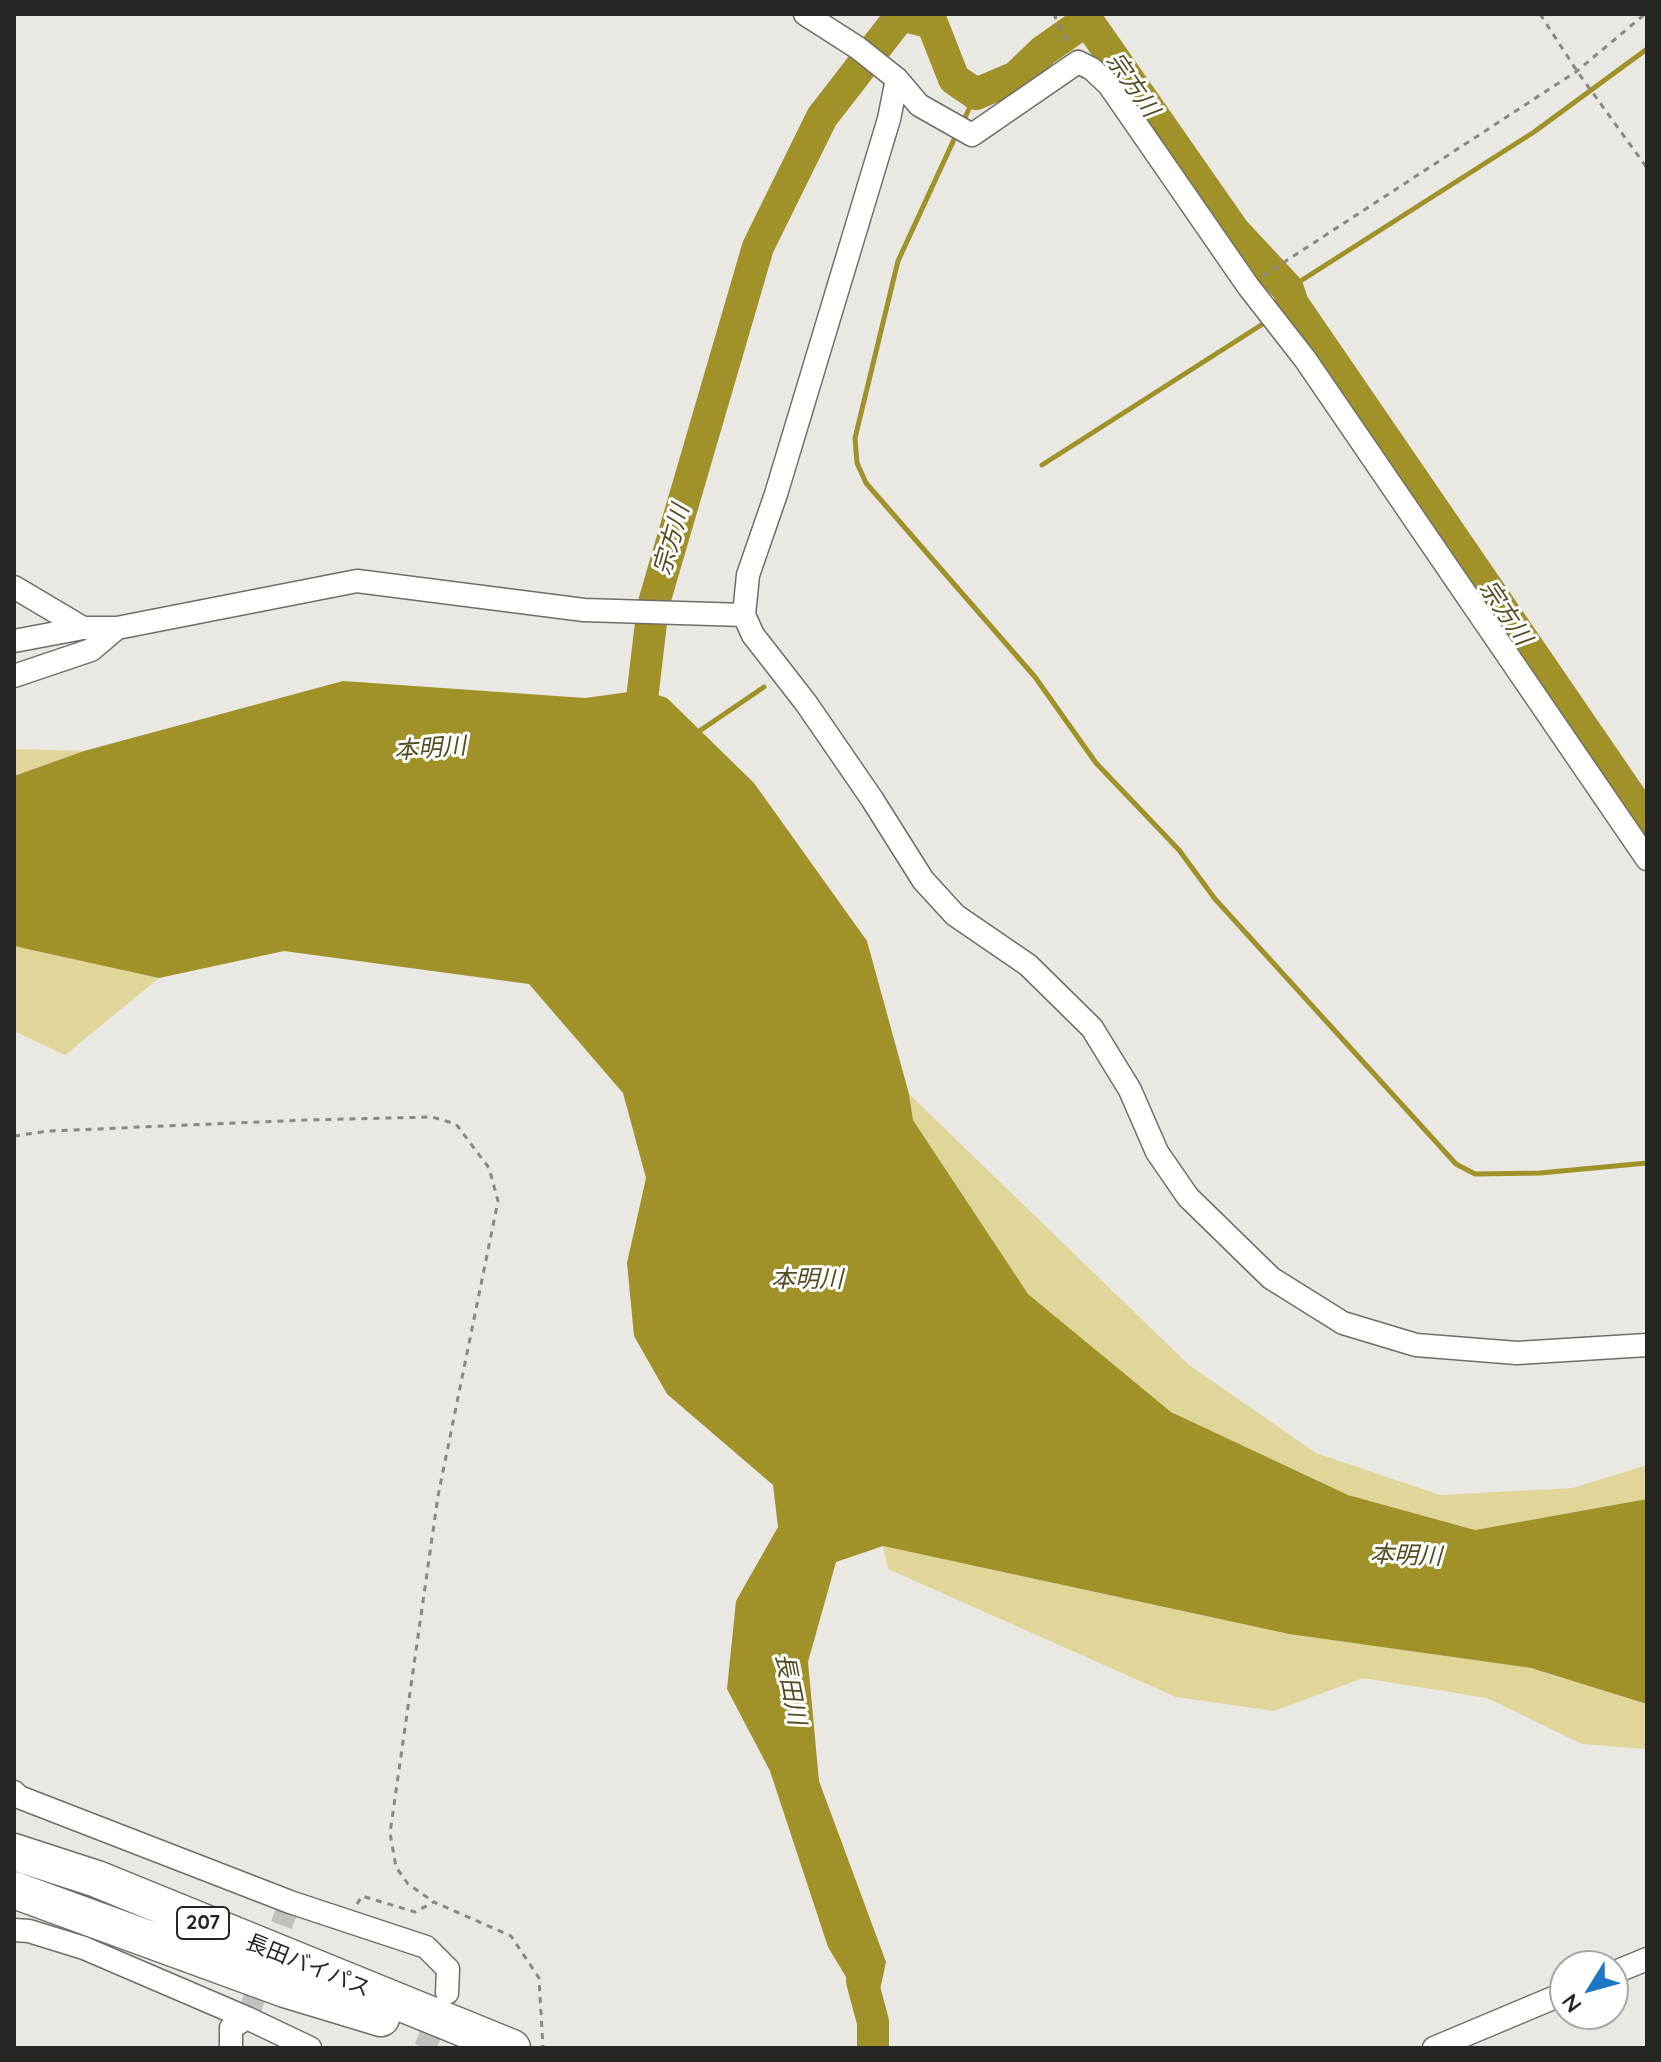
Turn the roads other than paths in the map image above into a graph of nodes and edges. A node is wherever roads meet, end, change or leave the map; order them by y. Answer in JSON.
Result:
{"nodes":[{"id":1,"x":805,"y":14,"type":"edge"},
{"id":2,"x":897,"y":79,"type":"junction"},
{"id":3,"x":14,"y":587,"type":"edge"},
{"id":4,"x":744,"y":615,"type":"junction"},
{"id":5,"x":83,"y":628,"type":"junction"},
{"id":6,"x":117,"y":628,"type":"junction"},
{"id":7,"x":14,"y":641,"type":"edge"},
{"id":8,"x":14,"y":676,"type":"edge"},
{"id":9,"x":1647,"y":859,"type":"edge"},
{"id":10,"x":1647,"y":1345,"type":"edge"},
{"id":11,"x":14,"y":1792,"type":"edge"},
{"id":12,"x":14,"y":1829,"type":"edge"},
{"id":13,"x":14,"y":1852,"type":"edge"},
{"id":14,"x":14,"y":1867,"type":"edge"},
{"id":15,"x":14,"y":1890,"type":"edge"},
{"id":16,"x":14,"y":1930,"type":"edge"},
{"id":17,"x":447,"y":1993,"type":"tunnel mouth"},
{"id":18,"x":1549,"y":2000,"type":"edge"},
{"id":19,"x":386,"y":2009,"type":"junction"},
{"id":20,"x":247,"y":2018,"type":"junction"},
{"id":21,"x":231,"y":2048,"type":"edge"},
{"id":22,"x":310,"y":2048,"type":"edge"},
{"id":23,"x":451,"y":2048,"type":"edge"},
{"id":24,"x":512,"y":2048,"type":"edge"},
{"id":25,"x":1434,"y":2048,"type":"edge"}],
"edges":[{"from":1,"to":2,"type":"street"},
{"from":2,"to":4,"type":"street"},
{"from":2,"to":9,"type":"street"},
{"from":3,"to":5,"type":"street"},
{"from":4,"to":6,"type":"street"},
{"from":4,"to":10,"type":"street"},
{"from":5,"to":6,"type":"street"},
{"from":5,"to":7,"type":"street"},
{"from":6,"to":8,"type":"street"},
{"from":11,"to":17,"type":"street"},
{"from":12,"to":19,"type":"highway"},
{"from":13,"to":19,"type":"highway","name":"長田バイパス","number":"207"},
{"from":14,"to":19,"type":"highway","name":"長田バイパス","number":"207"},
{"from":15,"to":19,"type":"highway"},
{"from":16,"to":20,"type":"street"},
{"from":18,"to":25,"type":"street"},
{"from":19,"to":23,"type":"highway","name":"長田バイパス","number":"207"},
{"from":19,"to":24,"type":"highway","name":"長田バイパス","number":"207"},
{"from":20,"to":21,"type":"street"},
{"from":20,"to":22,"type":"street"}]}
